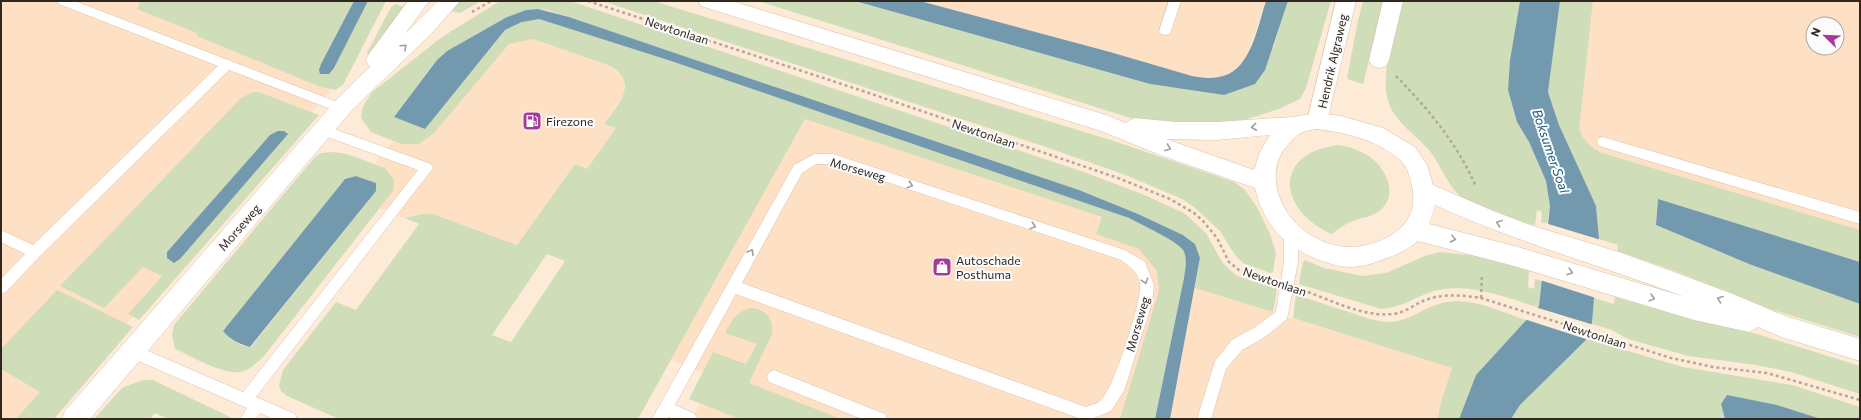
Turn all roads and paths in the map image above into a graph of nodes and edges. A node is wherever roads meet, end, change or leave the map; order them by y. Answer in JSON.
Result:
{"nodes":[{"id":1,"x":63,"y":1,"type":"edge"},
{"id":2,"x":419,"y":1,"type":"edge"},
{"id":3,"x":450,"y":1,"type":"edge"},
{"id":4,"x":588,"y":1,"type":"edge"},
{"id":5,"x":708,"y":1,"type":"edge"},
{"id":6,"x":1176,"y":1,"type":"edge"},
{"id":7,"x":1346,"y":1,"type":"edge"},
{"id":8,"x":1393,"y":1,"type":"edge"},
{"id":9,"x":1165,"y":31,"type":"dead end"},
{"id":10,"x":1379,"y":60,"type":"joint"},
{"id":11,"x":226,"y":65,"type":"junction"},
{"id":12,"x":343,"y":106,"type":"junction"},
{"id":13,"x":1317,"y":121,"type":"junction"},
{"id":14,"x":1106,"y":124,"type":"junction"},
{"id":15,"x":1293,"y":126,"type":"junction"},
{"id":16,"x":323,"y":130,"type":"junction"},
{"id":17,"x":1603,"y":142,"type":"dead end"},
{"id":18,"x":1264,"y":182,"type":"junction"},
{"id":19,"x":1425,"y":191,"type":"junction"},
{"id":20,"x":1483,"y":217,"type":"junction"},
{"id":21,"x":1860,"y":218,"type":"edge"},
{"id":22,"x":1415,"y":230,"type":"junction"},
{"id":23,"x":1291,"y":234,"type":"junction"},
{"id":24,"x":1,"y":236,"type":"edge"},
{"id":25,"x":1482,"y":246,"type":"junction"},
{"id":26,"x":35,"y":252,"type":"junction"},
{"id":27,"x":732,"y":286,"type":"junction"},
{"id":28,"x":1287,"y":286,"type":"junction"},
{"id":29,"x":1,"y":288,"type":"edge"},
{"id":30,"x":1481,"y":298,"type":"junction"},
{"id":31,"x":1781,"y":326,"type":"junction"},
{"id":32,"x":1860,"y":350,"type":"edge"},
{"id":33,"x":132,"y":351,"type":"junction"},
{"id":34,"x":774,"y":377,"type":"dead end"},
{"id":35,"x":1860,"y":400,"type":"edge"},
{"id":36,"x":252,"y":403,"type":"junction"},
{"id":37,"x":662,"y":414,"type":"edge"},
{"id":38,"x":1087,"y":416,"type":"edge"},
{"id":39,"x":74,"y":419,"type":"edge"},
{"id":40,"x":247,"y":419,"type":"edge"},
{"id":41,"x":290,"y":419,"type":"edge"},
{"id":42,"x":690,"y":419,"type":"edge"},
{"id":43,"x":880,"y":419,"type":"edge"},
{"id":44,"x":1204,"y":419,"type":"edge"}],
"edges":[{"from":1,"to":11,"type":"lane"},
{"from":2,"to":12,"type":"street","name":"Morseweg"},
{"from":12,"to":3,"type":"street","name":"Morseweg","one_way":true},
{"from":4,"to":28,"type":"path","name":"Newtonlaan"},
{"from":5,"to":14,"type":"street"},
{"from":6,"to":9,"type":"lane"},
{"from":7,"to":13,"type":"street","name":"Hendrik Algraweg"},
{"from":8,"to":10,"type":"street"},
{"from":10,"to":20,"type":"path"},
{"from":11,"to":12,"type":"lane"},
{"from":11,"to":26,"type":"lane"},
{"from":12,"to":16,"type":"street","name":"Morseweg"},
{"from":13,"to":15,"type":"street"},
{"from":13,"to":19,"type":"street"},
{"from":15,"to":14,"type":"street","one_way":true},
{"from":14,"to":18,"type":"street","one_way":true},
{"from":15,"to":18,"type":"street"},
{"from":16,"to":33,"type":"street","name":"Morseweg"},
{"from":16,"to":36,"type":"lane"},
{"from":17,"to":21,"type":"lane"},
{"from":18,"to":23,"type":"street"},
{"from":19,"to":20,"type":"street"},
{"from":19,"to":22,"type":"street"},
{"from":31,"to":20,"type":"street","one_way":true},
{"from":22,"to":23,"type":"street"},
{"from":22,"to":25,"type":"street","one_way":true},
{"from":23,"to":28,"type":"lane"},
{"from":24,"to":26,"type":"lane"},
{"from":25,"to":30,"type":"path"},
{"from":25,"to":31,"type":"street","one_way":true},
{"from":26,"to":29,"type":"lane"},
{"from":27,"to":37,"type":"lane","name":"Morseweg"},
{"from":27,"to":38,"type":"lane","name":"Morseweg"},
{"from":27,"to":38,"type":"lane","name":"Morseweg","one_way":true},
{"from":28,"to":30,"type":"path","name":"Newtonlaan"},
{"from":28,"to":44,"type":"lane"},
{"from":30,"to":35,"type":"path","name":"Newtonlaan"},
{"from":31,"to":32,"type":"street"},
{"from":33,"to":36,"type":"lane"},
{"from":33,"to":39,"type":"street","name":"Morseweg"},
{"from":34,"to":43,"type":"lane"},
{"from":36,"to":40,"type":"lane"},
{"from":36,"to":41,"type":"lane"},
{"from":37,"to":42,"type":"lane"}]}
